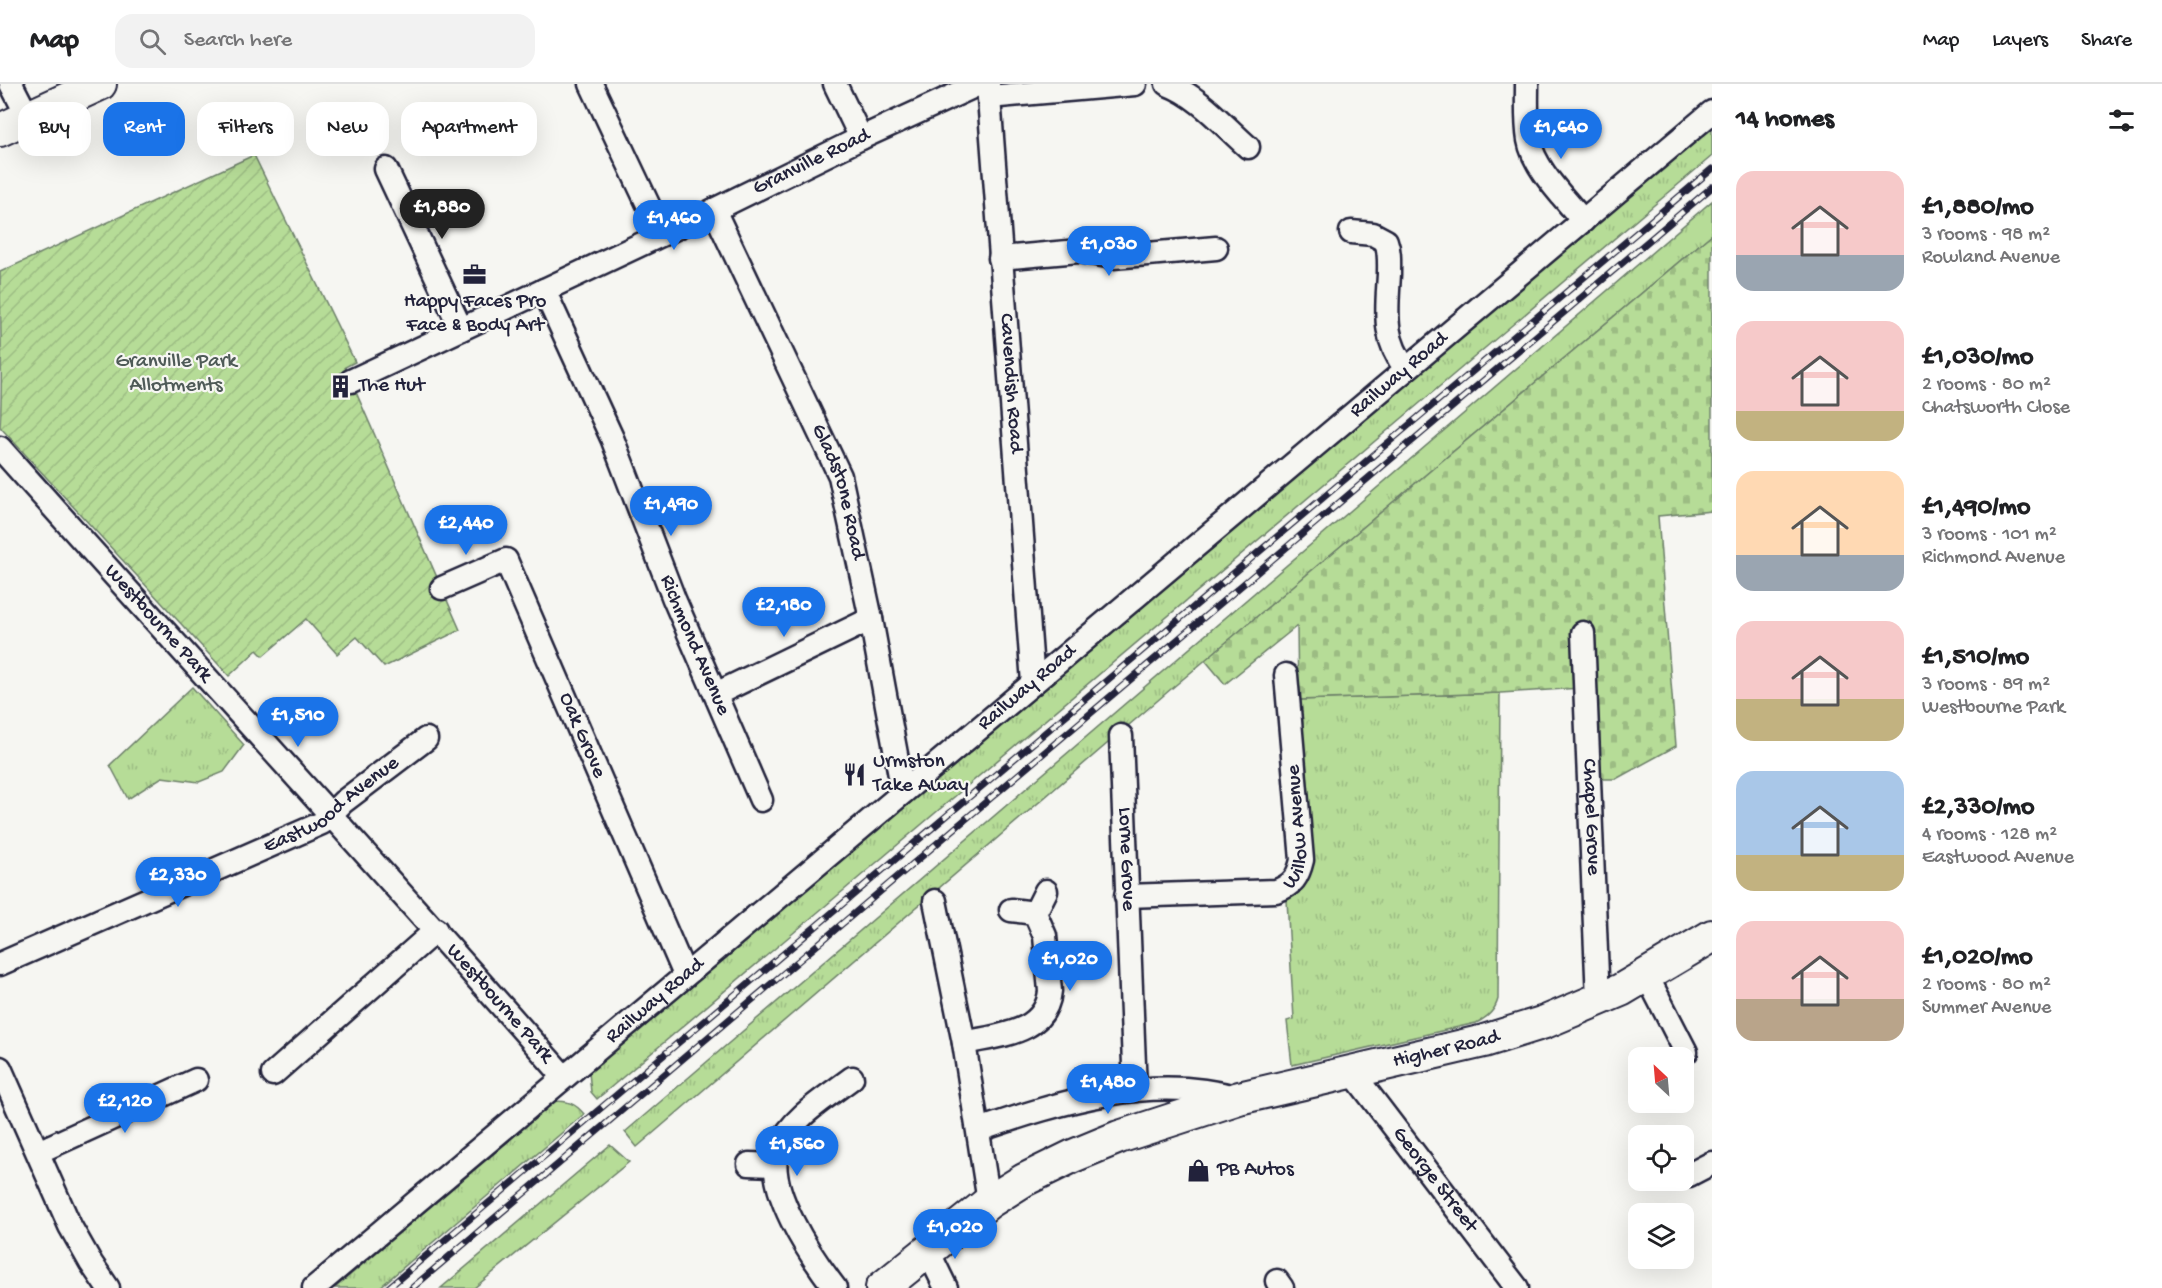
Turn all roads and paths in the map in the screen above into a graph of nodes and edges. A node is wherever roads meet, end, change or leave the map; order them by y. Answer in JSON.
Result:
{"nodes":[{"id":1,"x":11,"y":84,"type":"edge"},
{"id":2,"x":100,"y":84,"type":"edge"},
{"id":3,"x":591,"y":84,"type":"edge"},
{"id":4,"x":835,"y":84,"type":"edge"},
{"id":5,"x":1135,"y":84,"type":"edge"},
{"id":6,"x":1167,"y":84,"type":"edge"},
{"id":7,"x":1527,"y":84,"type":"edge"},
{"id":8,"x":985,"y":88,"type":"edge"},
{"id":9,"x":20,"y":102,"type":"edge"},
{"id":10,"x":61,"y":102,"type":"edge"},
{"id":11,"x":1712,"y":112,"type":"edge"},
{"id":12,"x":18,"y":122,"type":"edge"},
{"id":13,"x":0,"y":130,"type":"edge"},
{"id":14,"x":861,"y":138,"type":"junction"},
{"id":15,"x":1248,"y":147,"type":"dead end"},
{"id":16,"x":387,"y":169,"type":"dead end"},
{"id":17,"x":714,"y":210,"type":"junction"},
{"id":18,"x":1583,"y":221,"type":"junction"},
{"id":19,"x":1351,"y":232,"type":"dead end"},
{"id":20,"x":662,"y":234,"type":"junction"},
{"id":21,"x":1216,"y":248,"type":"dead end"},
{"id":22,"x":1000,"y":258,"type":"junction"},
{"id":23,"x":544,"y":290,"type":"junction"},
{"id":24,"x":461,"y":329,"type":"junction"},
{"id":25,"x":1407,"y":369,"type":"junction"},
{"id":26,"x":351,"y":381,"type":"dead end"},
{"id":27,"x":0,"y":448,"type":"edge"},
{"id":28,"x":442,"y":588,"type":"dead end"},
{"id":29,"x":871,"y":619,"type":"junction"},
{"id":30,"x":1583,"y":633,"type":"dead end"},
{"id":31,"x":1286,"y":675,"type":"dead end"},
{"id":32,"x":1033,"y":683,"type":"junction"},
{"id":33,"x":716,"y":694,"type":"junction"},
{"id":34,"x":1120,"y":736,"type":"dead end"},
{"id":35,"x":426,"y":739,"type":"dead end"},
{"id":36,"x":903,"y":792,"type":"junction"},
{"id":37,"x":761,"y":800,"type":"dead end"},
{"id":38,"x":331,"y":814,"type":"junction"},
{"id":39,"x":1046,"y":891,"type":"dead end"},
{"id":40,"x":1126,"y":896,"type":"junction"},
{"id":41,"x":935,"y":901,"type":"dead end"},
{"id":42,"x":1011,"y":910,"type":"dead end"},
{"id":43,"x":1035,"y":913,"type":"junction"},
{"id":44,"x":436,"y":930,"type":"junction"},
{"id":45,"x":1712,"y":936,"type":"edge"},
{"id":46,"x":0,"y":964,"type":"edge"},
{"id":47,"x":685,"y":975,"type":"junction"},
{"id":48,"x":1647,"y":976,"type":"junction"},
{"id":49,"x":1598,"y":1000,"type":"junction"},
{"id":50,"x":964,"y":1043,"type":"junction"},
{"id":51,"x":1683,"y":1047,"type":"edge"},
{"id":52,"x":0,"y":1068,"type":"edge"},
{"id":53,"x":1352,"y":1072,"type":"junction"},
{"id":54,"x":273,"y":1074,"type":"dead end"},
{"id":55,"x":564,"y":1077,"type":"junction"},
{"id":56,"x":852,"y":1078,"type":"dead end"},
{"id":57,"x":196,"y":1080,"type":"dead end"},
{"id":58,"x":1135,"y":1090,"type":"junction"},
{"id":59,"x":1239,"y":1098,"type":"junction"},
{"id":60,"x":979,"y":1130,"type":"junction"},
{"id":61,"x":38,"y":1152,"type":"junction"},
{"id":62,"x":1712,"y":1163,"type":"edge"},
{"id":63,"x":749,"y":1164,"type":"dead end"},
{"id":64,"x":774,"y":1165,"type":"junction"},
{"id":65,"x":1694,"y":1172,"type":"edge"},
{"id":66,"x":989,"y":1202,"type":"junction"},
{"id":67,"x":928,"y":1251,"type":"junction"},
{"id":68,"x":108,"y":1288,"type":"edge"},
{"id":69,"x":314,"y":1288,"type":"edge"},
{"id":70,"x":835,"y":1288,"type":"edge"},
{"id":71,"x":882,"y":1288,"type":"edge"},
{"id":72,"x":946,"y":1288,"type":"edge"},
{"id":73,"x":1517,"y":1288,"type":"edge"}],
"edges":[{"from":1,"to":9,"type":"street"},
{"from":2,"to":10,"type":"street"},
{"from":3,"to":20,"type":"street"},
{"from":4,"to":14,"type":"street"},
{"from":5,"to":8,"type":"street","name":"Granville Road"},
{"from":6,"to":15,"type":"street"},
{"from":7,"to":18,"type":"street"},
{"from":8,"to":14,"type":"street","name":"Granville Road"},
{"from":8,"to":22,"type":"street","name":"Cavendish Road"},
{"from":11,"to":18,"type":"street","name":"Railway Road"},
{"from":12,"to":13,"type":"street"},
{"from":14,"to":17,"type":"street","name":"Granville Road"},
{"from":16,"to":24,"type":"street"},
{"from":17,"to":20,"type":"street","name":"Granville Road"},
{"from":17,"to":29,"type":"street","name":"Gladstone Road"},
{"from":18,"to":25,"type":"street","name":"Railway Road"},
{"from":19,"to":25,"type":"street"},
{"from":20,"to":23,"type":"street","name":"Granville Road"},
{"from":21,"to":22,"type":"street"},
{"from":22,"to":32,"type":"street","name":"Cavendish Road"},
{"from":23,"to":24,"type":"street","name":"Granville Road"},
{"from":23,"to":33,"type":"street","name":"Richmond Avenue"},
{"from":24,"to":26,"type":"street","name":"Granville Road"},
{"from":25,"to":32,"type":"street","name":"Railway Road"},
{"from":27,"to":38,"type":"street","name":"Westbourne Park"},
{"from":28,"to":47,"type":"street","name":"Oak Grove"},
{"from":29,"to":33,"type":"street"},
{"from":29,"to":36,"type":"street","name":"Gladstone Road"},
{"from":30,"to":49,"type":"street","name":"Chapel Grove"},
{"from":31,"to":40,"type":"street","name":"Willow Avenue"},
{"from":32,"to":36,"type":"street","name":"Railway Road"},
{"from":33,"to":37,"type":"street","name":"Richmond Avenue"},
{"from":34,"to":40,"type":"street","name":"Lorne Grove"},
{"from":35,"to":38,"type":"street","name":"Eastwood Avenue"},
{"from":36,"to":47,"type":"street","name":"Railway Road"},
{"from":38,"to":44,"type":"street","name":"Westbourne Park"},
{"from":38,"to":46,"type":"street","name":"Eastwood Avenue"},
{"from":39,"to":43,"type":"street"},
{"from":40,"to":58,"type":"street","name":"Lorne Grove"},
{"from":41,"to":50,"type":"street"},
{"from":42,"to":43,"type":"street"},
{"from":43,"to":50,"type":"street"},
{"from":44,"to":54,"type":"street","name":"Westbourne Park"},
{"from":44,"to":55,"type":"street","name":"Westbourne Park"},
{"from":45,"to":48,"type":"street","name":"Higher Road"},
{"from":47,"to":55,"type":"street","name":"Railway Road"},
{"from":48,"to":49,"type":"street","name":"Higher Road"},
{"from":48,"to":51,"type":"street"},
{"from":49,"to":53,"type":"street","name":"Higher Road"},
{"from":50,"to":60,"type":"street"},
{"from":52,"to":61,"type":"street"},
{"from":53,"to":59,"type":"street","name":"Higher Road"},
{"from":53,"to":73,"type":"street","name":"George Street"},
{"from":55,"to":69,"type":"street","name":"Railway Road"},
{"from":56,"to":64,"type":"street"},
{"from":57,"to":61,"type":"street"},
{"from":58,"to":59,"type":"street","name":"Higher Road"},
{"from":58,"to":60,"type":"street","name":"Higher Road"},
{"from":59,"to":66,"type":"street","name":"Higher Road"},
{"from":60,"to":66,"type":"street"},
{"from":61,"to":68,"type":"street"},
{"from":62,"to":65,"type":"street"},
{"from":63,"to":64,"type":"street"},
{"from":64,"to":70,"type":"street"},
{"from":66,"to":67,"type":"street","name":"Higher Road"},
{"from":67,"to":71,"type":"street","name":"Higher Road"},
{"from":67,"to":72,"type":"street"}]}
